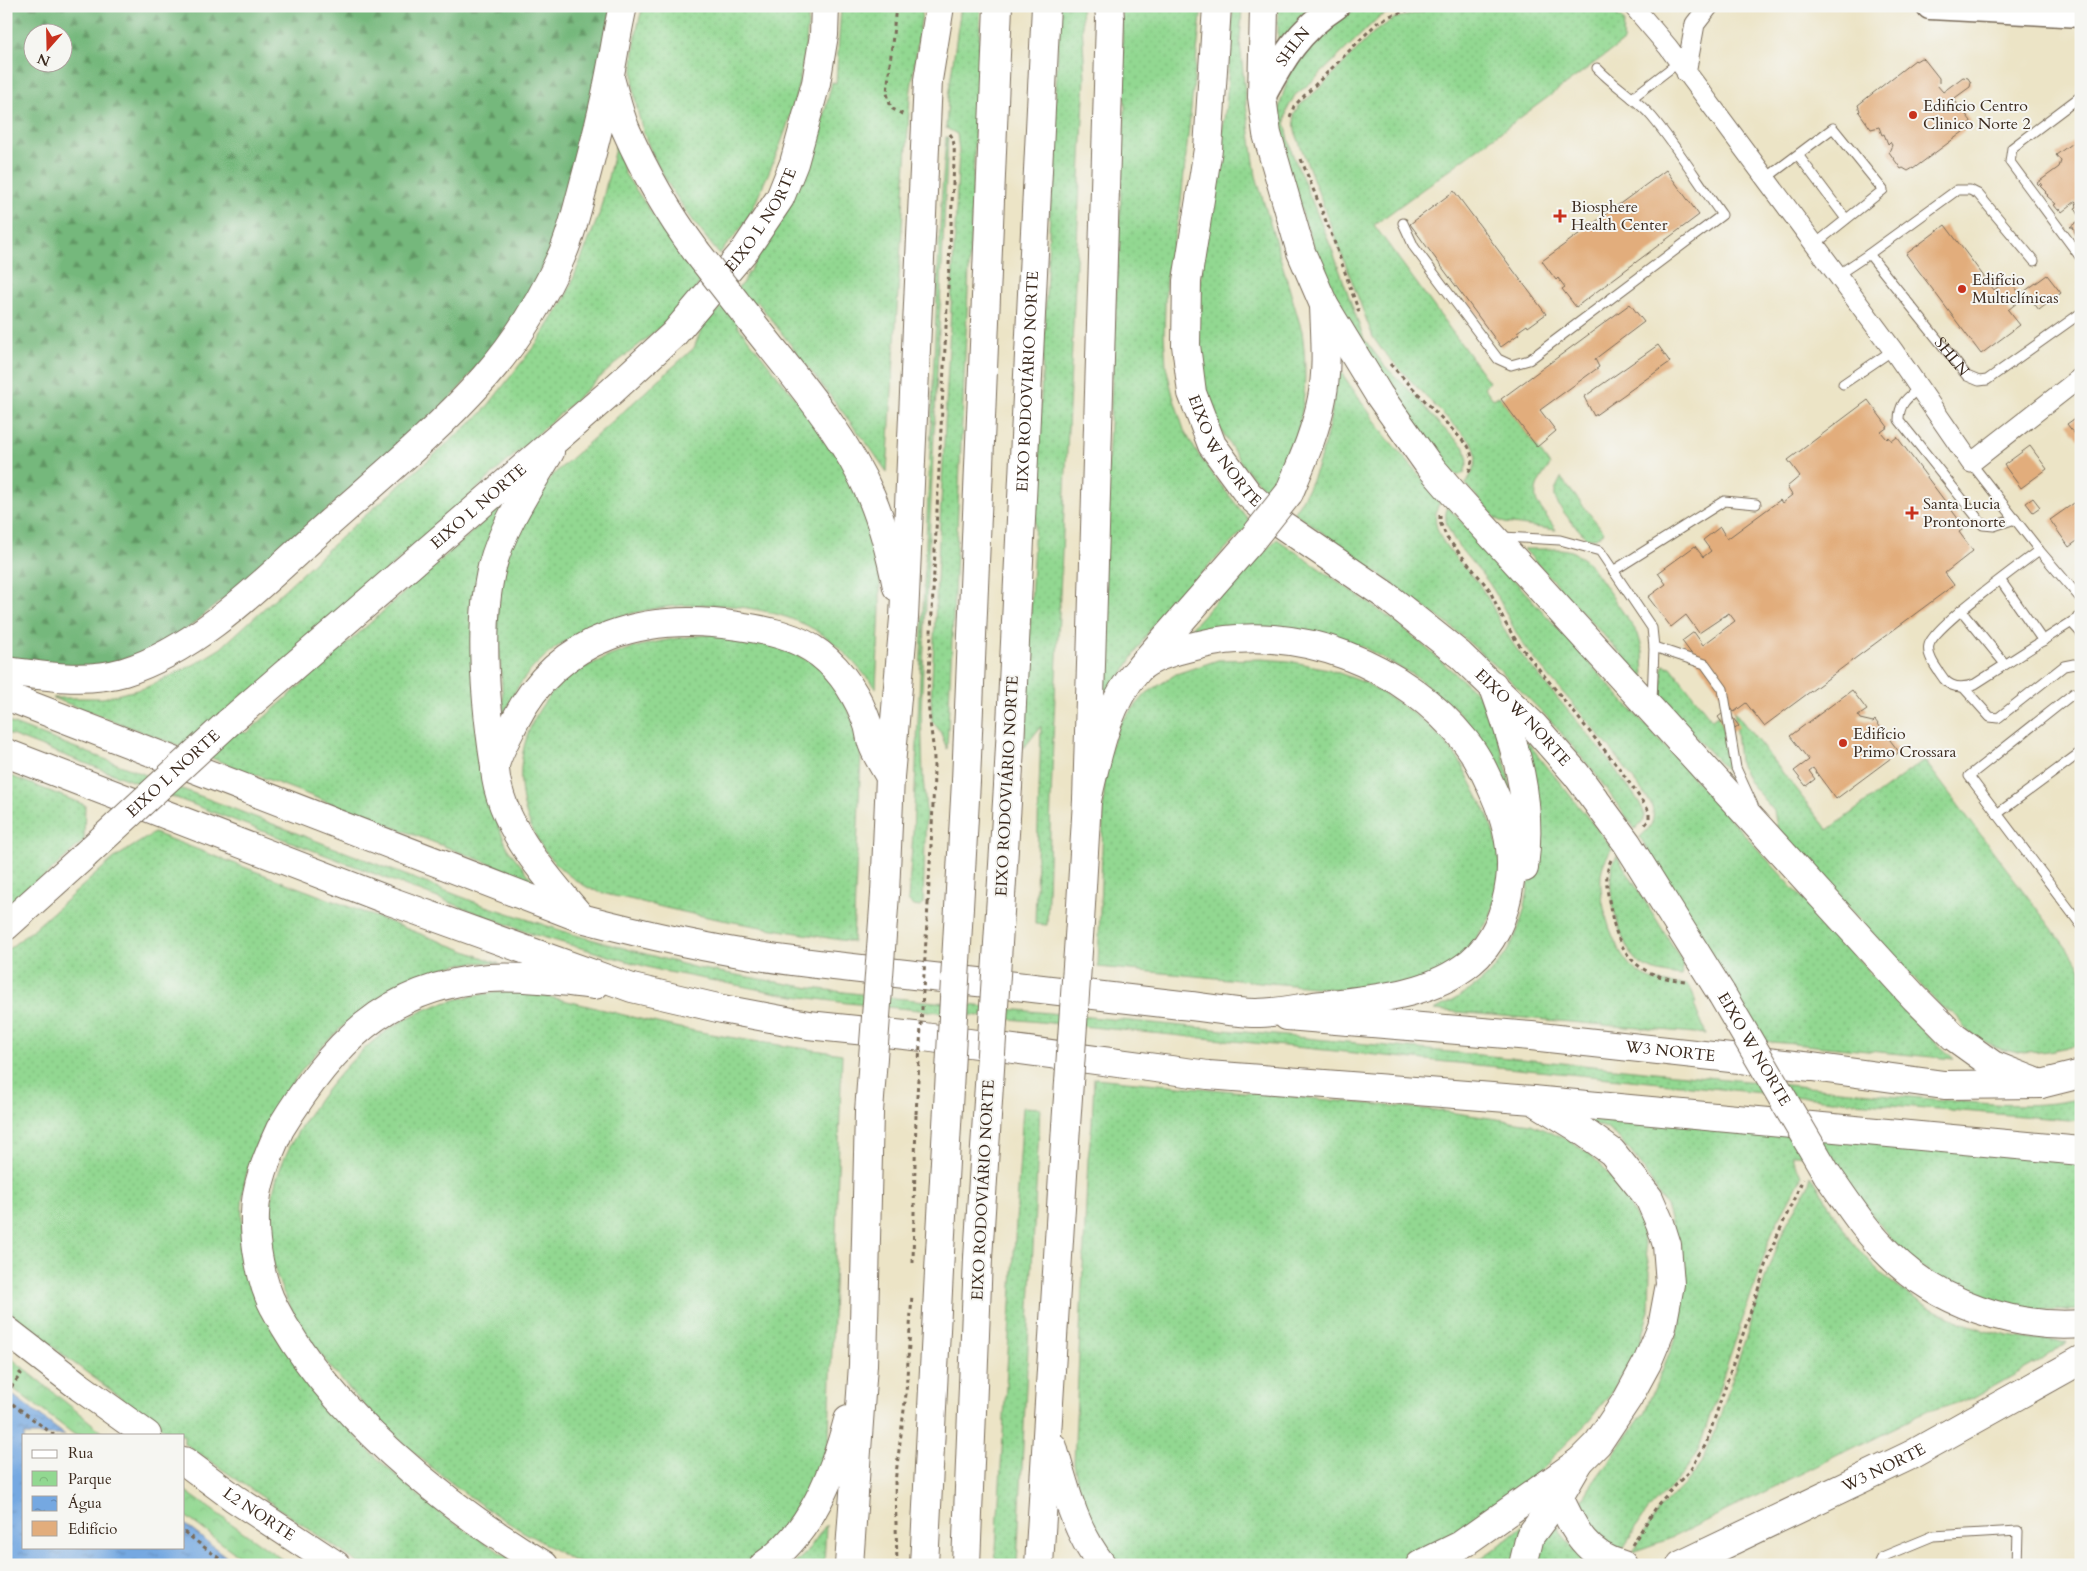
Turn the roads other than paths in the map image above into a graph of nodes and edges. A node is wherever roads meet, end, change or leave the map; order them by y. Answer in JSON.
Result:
{"nodes":[{"id":1,"x":623,"y":6,"type":"edge"},
{"id":2,"x":825,"y":6,"type":"edge"},
{"id":3,"x":940,"y":6,"type":"edge"},
{"id":4,"x":998,"y":6,"type":"edge"},
{"id":5,"x":1046,"y":6,"type":"edge"},
{"id":6,"x":1109,"y":6,"type":"edge"},
{"id":7,"x":1217,"y":6,"type":"edge"},
{"id":8,"x":1264,"y":6,"type":"edge"},
{"id":9,"x":1336,"y":6,"type":"edge"},
{"id":10,"x":1634,"y":6,"type":"edge"},
{"id":11,"x":1709,"y":6,"type":"edge"},
{"id":12,"x":1930,"y":6,"type":"edge"},
{"id":13,"x":2081,"y":14,"type":"edge"},
{"id":14,"x":1597,"y":68,"type":"dead end"},
{"id":15,"x":1683,"y":68,"type":"junction"},
{"id":16,"x":610,"y":78,"type":"junction"},
{"id":17,"x":2081,"y":96,"type":"edge"},
{"id":18,"x":1262,"y":97,"type":"junction"},
{"id":19,"x":1632,"y":98,"type":"junction"},
{"id":20,"x":1798,"y":155,"type":"junction"},
{"id":21,"x":1765,"y":179,"type":"junction"},
{"id":22,"x":1846,"y":219,"type":"junction"},
{"id":23,"x":1403,"y":223,"type":"dead end"},
{"id":24,"x":1813,"y":245,"type":"junction"},
{"id":25,"x":1869,"y":254,"type":"junction"},
{"id":26,"x":2081,"y":258,"type":"edge"},
{"id":27,"x":2034,"y":261,"type":"dead end"},
{"id":28,"x":1836,"y":276,"type":"junction"},
{"id":29,"x":1324,"y":305,"type":"junction"},
{"id":30,"x":2081,"y":313,"type":"edge"},
{"id":31,"x":1893,"y":350,"type":"junction"},
{"id":32,"x":2081,"y":376,"type":"edge"},
{"id":33,"x":1843,"y":384,"type":"dead end"},
{"id":34,"x":1918,"y":389,"type":"junction"},
{"id":35,"x":560,"y":435,"type":"junction"},
{"id":36,"x":1972,"y":464,"type":"junction"},
{"id":37,"x":1756,"y":504,"type":"dead end"},
{"id":38,"x":2015,"y":519,"type":"junction"},
{"id":39,"x":1494,"y":537,"type":"junction"},
{"id":40,"x":2039,"y":550,"type":"junction"},
{"id":41,"x":1612,"y":571,"type":"junction"},
{"id":42,"x":2001,"y":581,"type":"junction"},
{"id":43,"x":2081,"y":600,"type":"edge"},
{"id":44,"x":1962,"y":610,"type":"junction"},
{"id":45,"x":2081,"y":616,"type":"edge"},
{"id":46,"x":904,"y":618,"type":"junction"},
{"id":47,"x":2072,"y":623,"type":"junction"},
{"id":48,"x":2081,"y":633,"type":"edge"},
{"id":49,"x":2043,"y":641,"type":"junction"},
{"id":50,"x":1654,"y":647,"type":"junction"},
{"id":51,"x":2005,"y":664,"type":"junction"},
{"id":52,"x":1141,"y":666,"type":"junction"},
{"id":53,"x":2081,"y":667,"type":"edge"},
{"id":54,"x":6,"y":671,"type":"edge"},
{"id":55,"x":1493,"y":685,"type":"junction"},
{"id":56,"x":1964,"y":688,"type":"junction"},
{"id":57,"x":2081,"y":693,"type":"edge"},
{"id":58,"x":6,"y":696,"type":"edge"},
{"id":59,"x":1652,"y":710,"type":"junction"},
{"id":60,"x":2081,"y":752,"type":"edge"},
{"id":61,"x":6,"y":753,"type":"edge"},
{"id":62,"x":495,"y":767,"type":"junction"},
{"id":63,"x":890,"y":777,"type":"junction"},
{"id":64,"x":1087,"y":800,"type":"junction"},
{"id":65,"x":1997,"y":814,"type":"junction"},
{"id":66,"x":1767,"y":837,"type":"junction"},
{"id":67,"x":1506,"y":905,"type":"junction"},
{"id":68,"x":581,"y":918,"type":"junction"},
{"id":69,"x":2081,"y":925,"type":"edge"},
{"id":70,"x":6,"y":926,"type":"edge"},
{"id":71,"x":632,"y":988,"type":"junction"},
{"id":72,"x":1258,"y":1013,"type":"junction"},
{"id":73,"x":2081,"y":1074,"type":"edge"},
{"id":74,"x":2041,"y":1084,"type":"junction"},
{"id":75,"x":1533,"y":1100,"type":"junction"},
{"id":76,"x":2081,"y":1151,"type":"edge"},
{"id":77,"x":2081,"y":1324,"type":"edge"},
{"id":78,"x":6,"y":1330,"type":"edge"},
{"id":79,"x":2081,"y":1360,"type":"edge"},
{"id":80,"x":863,"y":1366,"type":"junction"},
{"id":81,"x":1048,"y":1429,"type":"junction"},
{"id":82,"x":145,"y":1434,"type":"edge"},
{"id":83,"x":1580,"y":1461,"type":"junction"},
{"id":84,"x":185,"y":1463,"type":"edge"},
{"id":85,"x":1559,"y":1497,"type":"junction"},
{"id":86,"x":1619,"y":1564,"type":"edge"},
{"id":87,"x":1679,"y":1564,"type":"edge"},
{"id":88,"x":336,"y":1565,"type":"edge"},
{"id":89,"x":544,"y":1565,"type":"edge"},
{"id":90,"x":764,"y":1565,"type":"edge"},
{"id":91,"x":849,"y":1565,"type":"edge"},
{"id":92,"x":924,"y":1565,"type":"edge"},
{"id":93,"x":966,"y":1565,"type":"edge"},
{"id":94,"x":1039,"y":1565,"type":"edge"},
{"id":95,"x":1102,"y":1565,"type":"edge"},
{"id":96,"x":1420,"y":1565,"type":"edge"},
{"id":97,"x":1523,"y":1565,"type":"edge"},
{"id":98,"x":1879,"y":1565,"type":"edge"},
{"id":99,"x":2017,"y":1565,"type":"edge"}],
"edges":[{"from":1,"to":16,"type":"main road"},
{"from":2,"to":35,"type":"main road","name":"EIXO L NORTE"},
{"from":3,"to":46,"type":"main road"},
{"from":4,"to":92,"type":"main road","bridge":true},
{"from":5,"to":93,"type":"main road","name":"EIXO RODOVIÁRIO NORTE","bridge":true},
{"from":6,"to":64,"type":"main road"},
{"from":7,"to":55,"type":"main road","name":"EIXO W NORTE"},
{"from":8,"to":18,"type":"main road"},
{"from":9,"to":18,"type":"main road","name":"SHLN"},
{"from":10,"to":15,"type":"street"},
{"from":11,"to":15,"type":"street"},
{"from":12,"to":13,"type":"main road"},
{"from":14,"to":19,"type":"lane"},
{"from":15,"to":19,"type":"lane"},
{"from":15,"to":21,"type":"street"},
{"from":16,"to":46,"type":"main road","bridge":true},
{"from":16,"to":54,"type":"main road"},
{"from":17,"to":26,"type":"lane"},
{"from":18,"to":29,"type":"main road"},
{"from":19,"to":23,"type":"lane"},
{"from":20,"to":21,"type":"lane"},
{"from":20,"to":22,"type":"lane"},
{"from":20,"to":22,"type":"lane"},
{"from":21,"to":24,"type":"street"},
{"from":22,"to":24,"type":"lane"},
{"from":24,"to":28,"type":"street"},
{"from":25,"to":27,"type":"lane"},
{"from":25,"to":28,"type":"lane"},
{"from":25,"to":30,"type":"lane","name":"SHLN"},
{"from":28,"to":31,"type":"street"},
{"from":29,"to":39,"type":"main road"},
{"from":29,"to":52,"type":"main road","bridge":true},
{"from":31,"to":33,"type":"lane"},
{"from":31,"to":34,"type":"street"},
{"from":32,"to":36,"type":"street"},
{"from":34,"to":36,"type":"street"},
{"from":34,"to":38,"type":"lane"},
{"from":35,"to":62,"type":"main road"},
{"from":35,"to":70,"type":"main road","name":"EIXO L NORTE","bridge":true},
{"from":36,"to":38,"type":"lane"},
{"from":37,"to":41,"type":"lane"},
{"from":38,"to":40,"type":"lane"},
{"from":39,"to":41,"type":"lane"},
{"from":39,"to":59,"type":"main road"},
{"from":40,"to":42,"type":"lane"},
{"from":40,"to":43,"type":"lane"},
{"from":41,"to":50,"type":"lane"},
{"from":42,"to":44,"type":"lane"},
{"from":42,"to":49,"type":"lane"},
{"from":44,"to":51,"type":"lane"},
{"from":44,"to":56,"type":"lane"},
{"from":45,"to":47,"type":"lane"},
{"from":46,"to":63,"type":"main road"},
{"from":47,"to":48,"type":"lane"},
{"from":47,"to":49,"type":"lane"},
{"from":49,"to":51,"type":"lane"},
{"from":50,"to":59,"type":"lane"},
{"from":50,"to":66,"type":"lane"},
{"from":51,"to":56,"type":"lane"},
{"from":52,"to":64,"type":"main road"},
{"from":52,"to":67,"type":"main road"},
{"from":53,"to":56,"type":"lane"},
{"from":55,"to":67,"type":"main road"},
{"from":55,"to":77,"type":"main road","name":"EIXO W NORTE","bridge":true},
{"from":57,"to":65,"type":"lane"},
{"from":58,"to":68,"type":"main road"},
{"from":59,"to":66,"type":"main road"},
{"from":60,"to":65,"type":"lane"},
{"from":61,"to":71,"type":"main road"},
{"from":62,"to":63,"type":"main road"},
{"from":62,"to":68,"type":"main road"},
{"from":63,"to":80,"type":"main road","bridge":true},
{"from":64,"to":81,"type":"main road","bridge":true},
{"from":65,"to":69,"type":"lane"},
{"from":66,"to":74,"type":"main road"},
{"from":67,"to":72,"type":"main road"},
{"from":68,"to":72,"type":"main road"},
{"from":71,"to":75,"type":"main road"},
{"from":71,"to":89,"type":"main road"},
{"from":72,"to":74,"type":"main road","name":"W3 NORTE"},
{"from":73,"to":74,"type":"main road","name":"W3 NORTE"},
{"from":75,"to":76,"type":"main road"},
{"from":75,"to":83,"type":"main road"},
{"from":78,"to":82,"type":"main road"},
{"from":79,"to":87,"type":"main road","name":"W3 NORTE"},
{"from":80,"to":90,"type":"main road"},
{"from":80,"to":91,"type":"main road"},
{"from":81,"to":94,"type":"main road"},
{"from":81,"to":95,"type":"main road"},
{"from":83,"to":85,"type":"main road"},
{"from":83,"to":96,"type":"main road"},
{"from":84,"to":88,"type":"main road","name":"L2 NORTE"},
{"from":85,"to":86,"type":"main road"},
{"from":85,"to":97,"type":"main road"},
{"from":98,"to":99,"type":"lane"}]}
